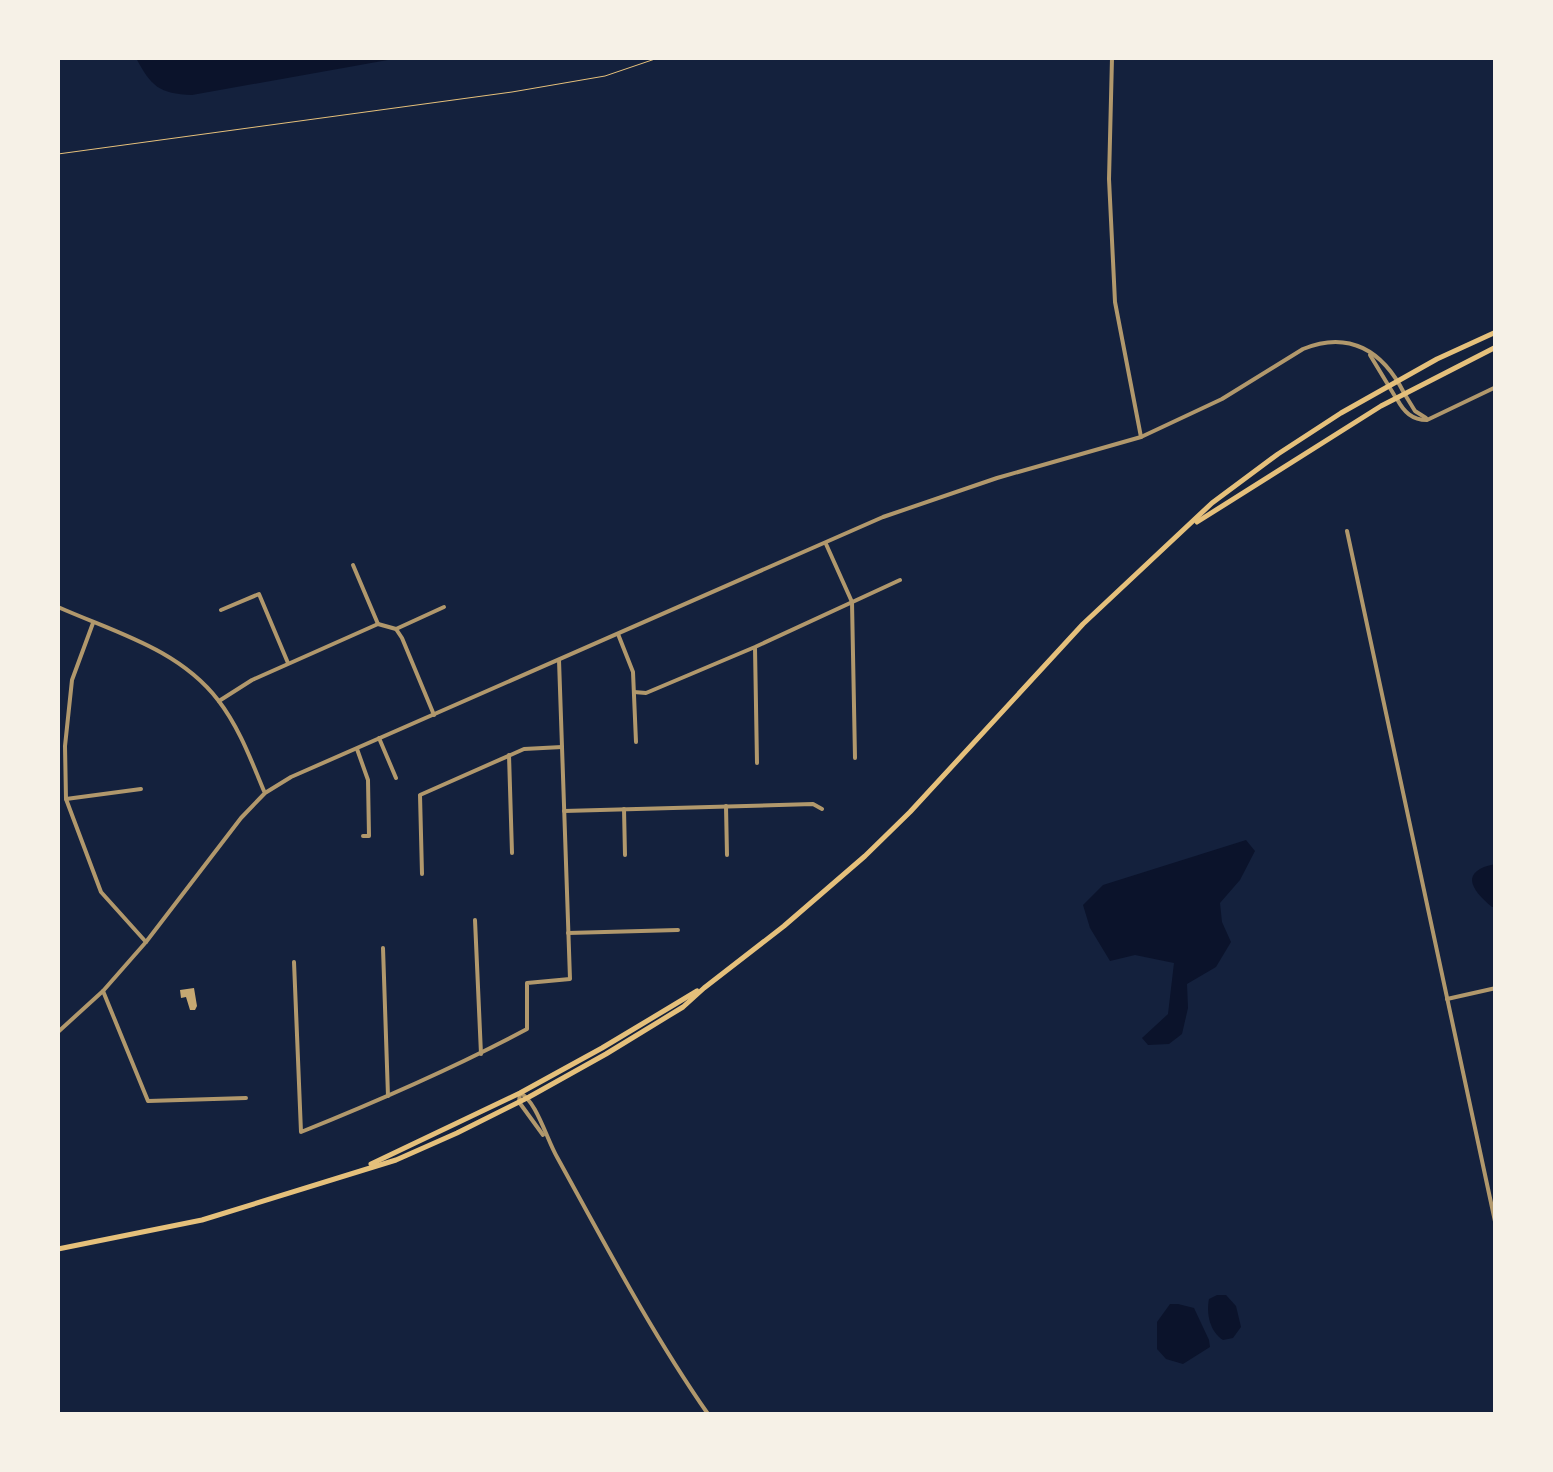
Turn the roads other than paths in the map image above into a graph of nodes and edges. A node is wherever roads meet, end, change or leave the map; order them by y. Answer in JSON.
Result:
{"nodes":[{"id":1,"x":1112,"y":58,"type":"edge"},
{"id":2,"x":1496,"y":332,"type":"edge"},
{"id":3,"x":1496,"y":347,"type":"edge"},
{"id":4,"x":1368,"y":351,"type":"junction"},
{"id":5,"x":1398,"y":380,"type":"junction"},
{"id":6,"x":1390,"y":385,"type":"junction"},
{"id":7,"x":1496,"y":387,"type":"edge"},
{"id":8,"x":1404,"y":393,"type":"junction"},
{"id":9,"x":1396,"y":398,"type":"junction"},
{"id":10,"x":1436,"y":418,"type":"junction"},
{"id":11,"x":1141,"y":437,"type":"junction"},
{"id":12,"x":1190,"y":526,"type":"junction"},
{"id":13,"x":1347,"y":531,"type":"dead end"},
{"id":14,"x":825,"y":543,"type":"junction"},
{"id":15,"x":353,"y":564,"type":"dead end"},
{"id":16,"x":900,"y":580,"type":"dead end"},
{"id":17,"x":852,"y":602,"type":"junction"},
{"id":18,"x":58,"y":607,"type":"edge"},
{"id":19,"x":444,"y":607,"type":"dead end"},
{"id":20,"x":222,"y":610,"type":"dead end"},
{"id":21,"x":93,"y":623,"type":"junction"},
{"id":22,"x":378,"y":624,"type":"junction"},
{"id":23,"x":396,"y":629,"type":"junction"},
{"id":24,"x":618,"y":634,"type":"junction"},
{"id":25,"x":755,"y":647,"type":"junction"},
{"id":26,"x":560,"y":660,"type":"junction"},
{"id":27,"x":288,"y":663,"type":"junction"},
{"id":28,"x":634,"y":692,"type":"junction"},
{"id":29,"x":218,"y":700,"type":"junction"},
{"id":30,"x":434,"y":714,"type":"junction"},
{"id":31,"x":379,"y":738,"type":"junction"},
{"id":32,"x":636,"y":742,"type":"dead end"},
{"id":33,"x":562,"y":746,"type":"junction"},
{"id":34,"x":356,"y":748,"type":"junction"},
{"id":35,"x":509,"y":755,"type":"junction"},
{"id":36,"x":855,"y":758,"type":"dead end"},
{"id":37,"x":757,"y":764,"type":"dead end"},
{"id":38,"x":396,"y":778,"type":"dead end"},
{"id":39,"x":141,"y":789,"type":"dead end"},
{"id":40,"x":265,"y":792,"type":"junction"},
{"id":41,"x":66,"y":798,"type":"junction"},
{"id":42,"x":726,"y":806,"type":"junction"},
{"id":43,"x":624,"y":809,"type":"junction"},
{"id":44,"x":822,"y":809,"type":"dead end"},
{"id":45,"x":564,"y":811,"type":"junction"},
{"id":46,"x":363,"y":836,"type":"dead end"},
{"id":47,"x":512,"y":854,"type":"dead end"},
{"id":48,"x":625,"y":855,"type":"dead end"},
{"id":49,"x":728,"y":855,"type":"dead end"},
{"id":50,"x":422,"y":874,"type":"dead end"},
{"id":51,"x":474,"y":920,"type":"dead end"},
{"id":52,"x":678,"y":930,"type":"dead end"},
{"id":53,"x":568,"y":932,"type":"junction"},
{"id":54,"x":146,"y":942,"type":"junction"},
{"id":55,"x":384,"y":948,"type":"dead end"},
{"id":56,"x":294,"y":962,"type":"dead end"},
{"id":57,"x":704,"y":988,"type":"junction"},
{"id":58,"x":1496,"y":988,"type":"edge"},
{"id":59,"x":104,"y":991,"type":"junction"},
{"id":60,"x":1447,"y":999,"type":"junction"},
{"id":61,"x":58,"y":1032,"type":"edge"},
{"id":62,"x":481,"y":1054,"type":"junction"},
{"id":63,"x":520,"y":1093,"type":"junction"},
{"id":64,"x":388,"y":1096,"type":"junction"},
{"id":65,"x":529,"y":1096,"type":"junction"},
{"id":66,"x":246,"y":1098,"type":"dead end"},
{"id":67,"x":519,"y":1102,"type":"junction"},
{"id":68,"x":546,"y":1139,"type":"junction"},
{"id":69,"x":362,"y":1169,"type":"junction"},
{"id":70,"x":1496,"y":1226,"type":"edge"},
{"id":71,"x":58,"y":1249,"type":"edge"},
{"id":72,"x":708,"y":1414,"type":"edge"}],
"edges":[{"from":1,"to":11,"type":"street"},
{"from":2,"to":5,"type":"main road"},
{"from":3,"to":8,"type":"main road"},
{"from":4,"to":5,"type":"street"},
{"from":4,"to":6,"type":"street"},
{"from":4,"to":11,"type":"street"},
{"from":5,"to":6,"type":"main road"},
{"from":5,"to":8,"type":"street"},
{"from":6,"to":9,"type":"street"},
{"from":6,"to":12,"type":"main road"},
{"from":7,"to":10,"type":"street"},
{"from":8,"to":9,"type":"main road"},
{"from":8,"to":10,"type":"street"},
{"from":9,"to":10,"type":"street"},
{"from":9,"to":12,"type":"main road"},
{"from":11,"to":14,"type":"street"},
{"from":12,"to":57,"type":"main road"},
{"from":13,"to":60,"type":"street"},
{"from":14,"to":17,"type":"street"},
{"from":14,"to":24,"type":"street"},
{"from":15,"to":22,"type":"street"},
{"from":16,"to":17,"type":"street"},
{"from":17,"to":25,"type":"street"},
{"from":17,"to":36,"type":"street"},
{"from":18,"to":21,"type":"street"},
{"from":19,"to":23,"type":"street"},
{"from":20,"to":27,"type":"street"},
{"from":21,"to":29,"type":"street"},
{"from":21,"to":41,"type":"street"},
{"from":22,"to":23,"type":"street"},
{"from":22,"to":27,"type":"street"},
{"from":23,"to":30,"type":"street"},
{"from":24,"to":26,"type":"street"},
{"from":24,"to":28,"type":"street"},
{"from":25,"to":28,"type":"street"},
{"from":25,"to":37,"type":"street"},
{"from":26,"to":30,"type":"street"},
{"from":26,"to":33,"type":"street"},
{"from":27,"to":29,"type":"street"},
{"from":28,"to":32,"type":"street"},
{"from":29,"to":40,"type":"street"},
{"from":30,"to":31,"type":"street"},
{"from":31,"to":34,"type":"street"},
{"from":31,"to":38,"type":"street"},
{"from":33,"to":35,"type":"street"},
{"from":33,"to":45,"type":"street"},
{"from":34,"to":40,"type":"street"},
{"from":34,"to":46,"type":"street"},
{"from":35,"to":47,"type":"street"},
{"from":35,"to":50,"type":"street"},
{"from":39,"to":41,"type":"street"},
{"from":40,"to":54,"type":"street"},
{"from":41,"to":54,"type":"street"},
{"from":42,"to":43,"type":"street"},
{"from":42,"to":44,"type":"street"},
{"from":42,"to":49,"type":"street"},
{"from":43,"to":45,"type":"street"},
{"from":43,"to":48,"type":"street"},
{"from":45,"to":53,"type":"street"},
{"from":51,"to":62,"type":"street"},
{"from":52,"to":53,"type":"street"},
{"from":53,"to":62,"type":"street"},
{"from":54,"to":59,"type":"street"},
{"from":55,"to":64,"type":"street"},
{"from":56,"to":64,"type":"street"},
{"from":57,"to":63,"type":"main road"},
{"from":57,"to":65,"type":"main road"},
{"from":58,"to":60,"type":"street"},
{"from":59,"to":61,"type":"street"},
{"from":59,"to":66,"type":"street"},
{"from":60,"to":70,"type":"street"},
{"from":62,"to":64,"type":"street"},
{"from":63,"to":65,"type":"street"},
{"from":63,"to":67,"type":"street"},
{"from":63,"to":69,"type":"main road"},
{"from":65,"to":67,"type":"main road"},
{"from":65,"to":68,"type":"street"},
{"from":67,"to":68,"type":"street"},
{"from":67,"to":69,"type":"main road"},
{"from":68,"to":72,"type":"street"},
{"from":69,"to":71,"type":"main road"}]}
